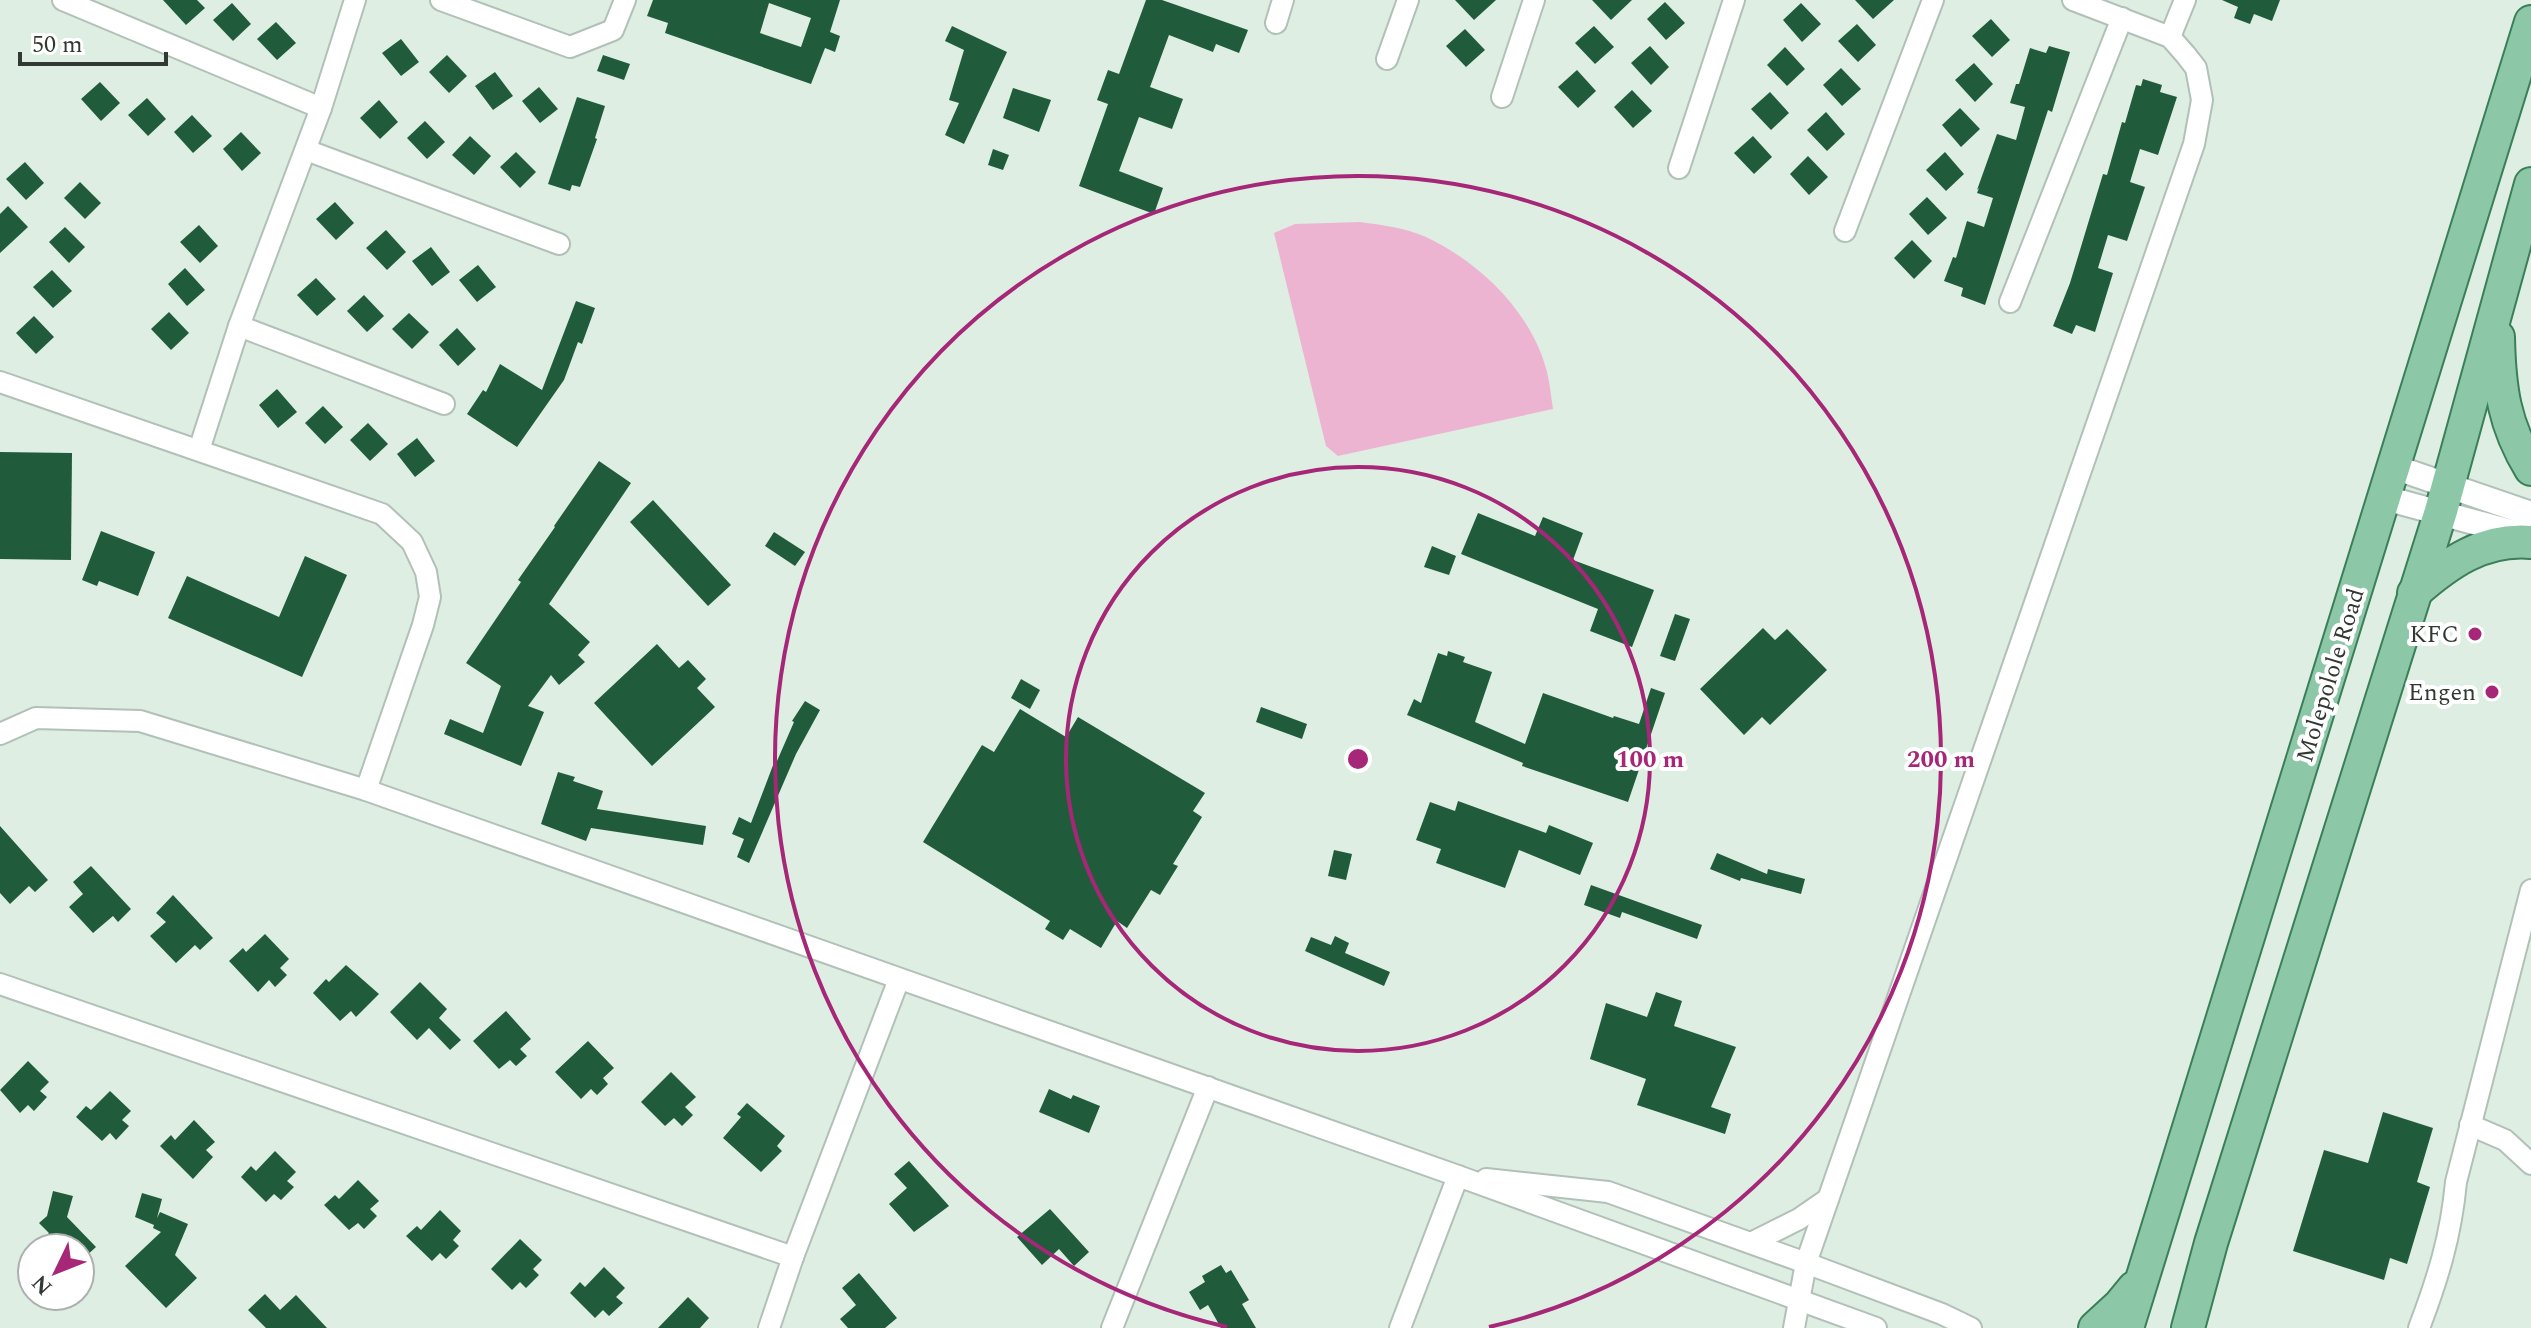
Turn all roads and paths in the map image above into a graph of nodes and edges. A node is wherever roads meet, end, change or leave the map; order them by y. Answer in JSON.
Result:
{"nodes":[{"id":1,"x":63,"y":0,"type":"edge"},
{"id":2,"x":355,"y":0,"type":"edge"},
{"id":3,"x":441,"y":0,"type":"edge"},
{"id":4,"x":625,"y":0,"type":"edge"},
{"id":5,"x":1283,"y":0,"type":"edge"},
{"id":6,"x":1408,"y":0,"type":"edge"},
{"id":7,"x":1534,"y":0,"type":"edge"},
{"id":8,"x":1734,"y":0,"type":"edge"},
{"id":9,"x":1933,"y":0,"type":"edge"},
{"id":10,"x":2073,"y":0,"type":"edge"},
{"id":11,"x":2185,"y":0,"type":"edge"},
{"id":12,"x":2122,"y":18,"type":"junction"},
{"id":13,"x":2531,"y":22,"type":"edge"},
{"id":14,"x":1276,"y":23,"type":"dead end"},
{"id":15,"x":2170,"y":37,"type":"junction"},
{"id":16,"x":1387,"y":59,"type":"dead end"},
{"id":17,"x":1502,"y":97,"type":"dead end"},
{"id":18,"x":321,"y":108,"type":"junction"},
{"id":19,"x":306,"y":150,"type":"junction"},
{"id":20,"x":1679,"y":168,"type":"dead end"},
{"id":21,"x":2531,"y":184,"type":"edge"},
{"id":22,"x":1845,"y":231,"type":"dead end"},
{"id":23,"x":559,"y":244,"type":"dead end"},
{"id":24,"x":2010,"y":302,"type":"dead end"},
{"id":25,"x":2497,"y":305,"type":"junction"},
{"id":26,"x":239,"y":326,"type":"junction"},
{"id":27,"x":0,"y":382,"type":"edge"},
{"id":28,"x":444,"y":404,"type":"dead end"},
{"id":29,"x":199,"y":450,"type":"junction"},
{"id":30,"x":2531,"y":469,"type":"edge"},
{"id":31,"x":2390,"y":482,"type":"junction"},
{"id":32,"x":2444,"y":498,"type":"junction"},
{"id":33,"x":2531,"y":514,"type":"edge"},
{"id":34,"x":2531,"y":540,"type":"edge"},
{"id":35,"x":2413,"y":594,"type":"junction"},
{"id":36,"x":0,"y":734,"type":"edge"},
{"id":37,"x":366,"y":790,"type":"junction"},
{"id":38,"x":2531,"y":890,"type":"edge"},
{"id":39,"x":899,"y":979,"type":"junction"},
{"id":40,"x":0,"y":984,"type":"edge"},
{"id":41,"x":1208,"y":1087,"type":"junction"},
{"id":42,"x":2470,"y":1125,"type":"junction"},
{"id":43,"x":2531,"y":1164,"type":"edge"},
{"id":44,"x":1458,"y":1176,"type":"junction"},
{"id":45,"x":1828,"y":1199,"type":"junction"},
{"id":46,"x":1751,"y":1243,"type":"junction"},
{"id":47,"x":793,"y":1257,"type":"junction"},
{"id":48,"x":1806,"y":1263,"type":"junction"},
{"id":49,"x":2143,"y":1277,"type":"junction"},
{"id":50,"x":1799,"y":1301,"type":"junction"},
{"id":51,"x":769,"y":1328,"type":"edge"},
{"id":52,"x":1112,"y":1328,"type":"edge"},
{"id":53,"x":1400,"y":1328,"type":"edge"},
{"id":54,"x":1794,"y":1328,"type":"edge"},
{"id":55,"x":1876,"y":1328,"type":"edge"},
{"id":56,"x":1971,"y":1328,"type":"edge"},
{"id":57,"x":2095,"y":1328,"type":"edge"},
{"id":58,"x":2127,"y":1328,"type":"edge"},
{"id":59,"x":2188,"y":1328,"type":"edge"},
{"id":60,"x":2419,"y":1328,"type":"edge"}],
"edges":[{"from":1,"to":18,"type":"street"},
{"from":2,"to":18,"type":"street"},
{"from":3,"to":4,"type":"street"},
{"from":5,"to":14,"type":"street"},
{"from":6,"to":16,"type":"street"},
{"from":7,"to":17,"type":"street"},
{"from":8,"to":20,"type":"street"},
{"from":9,"to":22,"type":"street"},
{"from":10,"to":12,"type":"street"},
{"from":11,"to":15,"type":"street"},
{"from":12,"to":15,"type":"street"},
{"from":12,"to":24,"type":"street"},
{"from":13,"to":31,"type":"main road","name":"Molepolole Road"},
{"from":15,"to":45,"type":"street"},
{"from":18,"to":19,"type":"street"},
{"from":19,"to":23,"type":"street"},
{"from":19,"to":26,"type":"street"},
{"from":21,"to":25,"type":"main road"},
{"from":25,"to":30,"type":"main road"},
{"from":25,"to":32,"type":"main road"},
{"from":26,"to":28,"type":"street"},
{"from":26,"to":29,"type":"street"},
{"from":27,"to":29,"type":"street"},
{"from":29,"to":37,"type":"street"},
{"from":31,"to":32,"type":"street"},
{"from":31,"to":49,"type":"main road","name":"Molepolole Road"},
{"from":32,"to":33,"type":"street"},
{"from":32,"to":34,"type":"street"},
{"from":32,"to":35,"type":"main road"},
{"from":34,"to":35,"type":"main road"},
{"from":35,"to":59,"type":"main road"},
{"from":36,"to":37,"type":"street"},
{"from":37,"to":39,"type":"street"},
{"from":38,"to":42,"type":"street"},
{"from":39,"to":41,"type":"street"},
{"from":39,"to":47,"type":"street"},
{"from":40,"to":47,"type":"street"},
{"from":41,"to":44,"type":"street"},
{"from":41,"to":52,"type":"street"},
{"from":42,"to":43,"type":"street"},
{"from":42,"to":60,"type":"street"},
{"from":44,"to":46,"type":"street"},
{"from":44,"to":50,"type":"street"},
{"from":44,"to":53,"type":"street"},
{"from":45,"to":46,"type":"street"},
{"from":45,"to":48,"type":"street"},
{"from":46,"to":48,"type":"street"},
{"from":47,"to":51,"type":"street"},
{"from":48,"to":50,"type":"street"},
{"from":48,"to":56,"type":"street"},
{"from":49,"to":57,"type":"main road"},
{"from":49,"to":58,"type":"main road","name":"Molepolole Road"},
{"from":50,"to":54,"type":"street"},
{"from":50,"to":55,"type":"street"}]}
